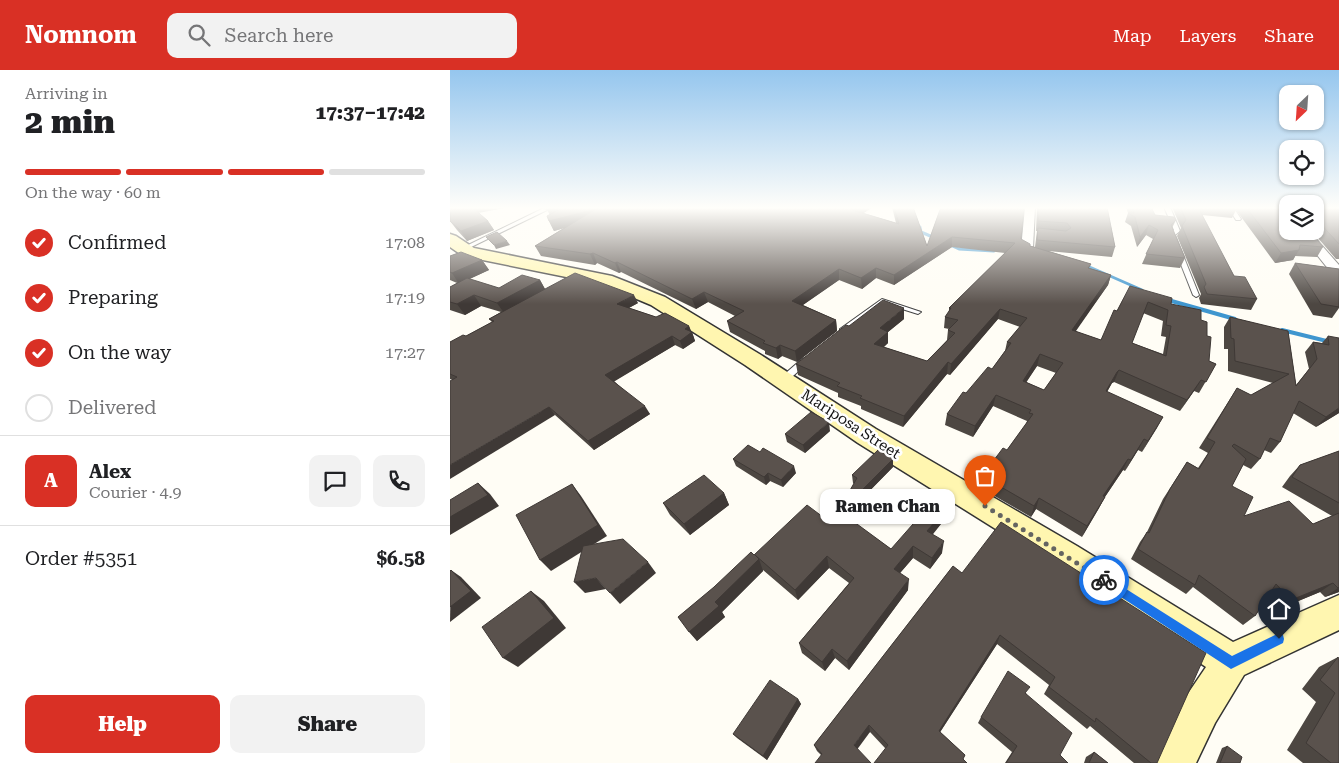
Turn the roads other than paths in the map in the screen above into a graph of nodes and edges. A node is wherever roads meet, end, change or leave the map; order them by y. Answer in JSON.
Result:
{"nodes":[{"id":1,"x":468,"y":239,"type":"edge"},
{"id":2,"x":1032,"y":239,"type":"edge"},
{"id":3,"x":1174,"y":239,"type":"edge"},
{"id":4,"x":1310,"y":240,"type":"edge"},
{"id":5,"x":456,"y":244,"type":"edge"},
{"id":6,"x":1027,"y":249,"type":"edge"},
{"id":7,"x":1339,"y":270,"type":"edge"},
{"id":8,"x":1196,"y":295,"type":"dead end"},
{"id":9,"x":918,"y":312,"type":"dead end"},
{"id":10,"x":836,"y":337,"type":"edge"},
{"id":11,"x":813,"y":355,"type":"edge"},
{"id":12,"x":783,"y":380,"type":"junction"},
{"id":13,"x":1339,"y":612,"type":"edge"},
{"id":14,"x":1231,"y":662,"type":"junction"},
{"id":15,"x":1174,"y":763,"type":"edge"}],
"edges":[{"from":1,"to":5,"type":"lane"},
{"from":2,"to":6,"type":"street"},
{"from":3,"to":8,"type":"lane"},
{"from":4,"to":7,"type":"street"},
{"from":5,"to":12,"type":"street","name":"Mariposa Street"},
{"from":9,"to":10,"type":"lane"},
{"from":11,"to":12,"type":"lane"},
{"from":12,"to":14,"type":"street","name":"Mariposa Street"},
{"from":13,"to":14,"type":"street"},
{"from":14,"to":15,"type":"street"}]}
